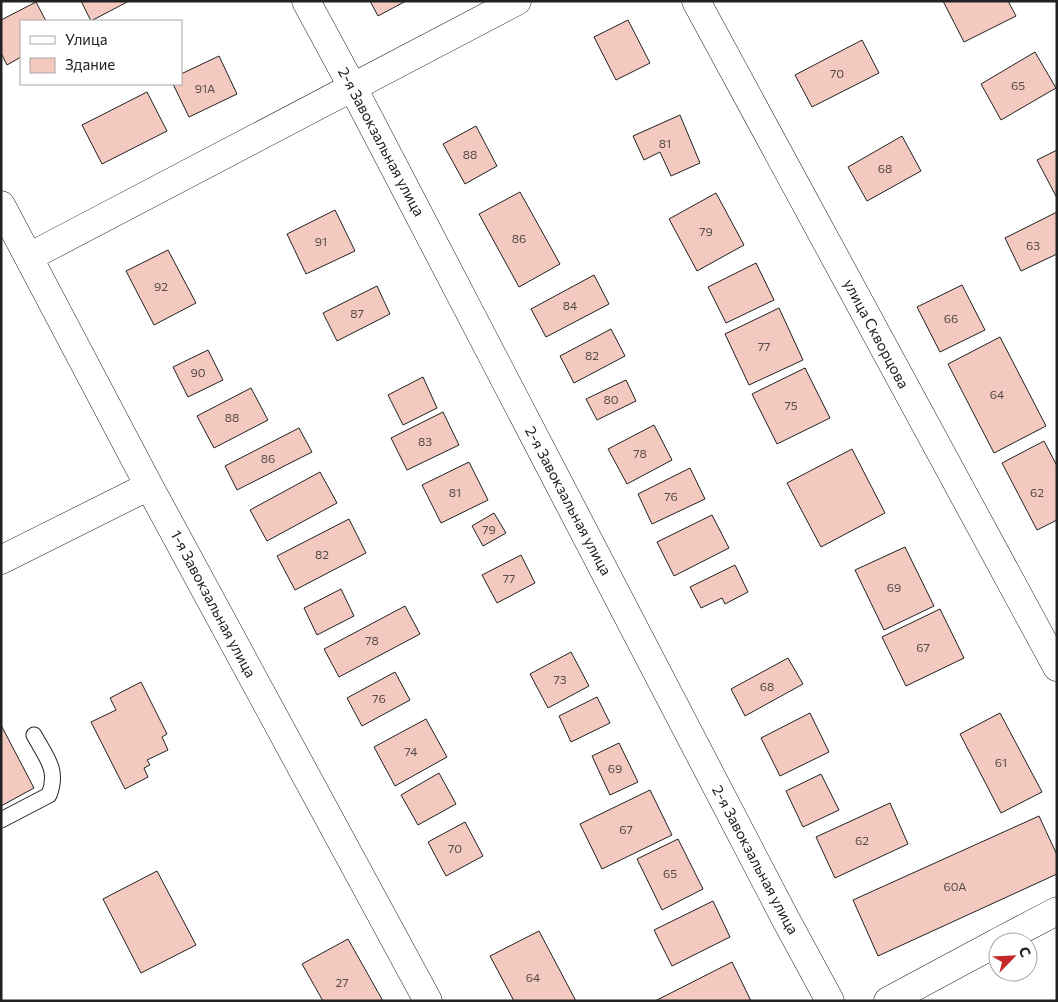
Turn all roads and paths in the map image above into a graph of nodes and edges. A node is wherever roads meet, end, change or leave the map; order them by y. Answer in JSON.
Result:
{"nodes":[{"id":1,"x":306,"y":1,"type":"edge"},
{"id":2,"x":517,"y":1,"type":"edge"},
{"id":3,"x":696,"y":1,"type":"edge"},
{"id":4,"x":353,"y":88,"type":"junction"},
{"id":5,"x":1,"y":205,"type":"edge"},
{"id":6,"x":30,"y":257,"type":"junction"},
{"id":7,"x":149,"y":486,"type":"junction"},
{"id":8,"x":1,"y":560,"type":"edge"},
{"id":9,"x":1057,"y":667,"type":"edge"},
{"id":10,"x":34,"y":735,"type":"dead end"},
{"id":11,"x":1,"y":820,"type":"edge"},
{"id":12,"x":1057,"y":911,"type":"edge"},
{"id":13,"x":1017,"y":932,"type":"edge"},
{"id":14,"x":988,"y":947,"type":"edge"},
{"id":15,"x":428,"y":1001,"type":"edge"},
{"id":16,"x":830,"y":1001,"type":"edge"},
{"id":17,"x":888,"y":1001,"type":"edge"}],
"edges":[{"from":1,"to":4,"type":"street","name":"2-я Завокзальная улица"},
{"from":2,"to":4,"type":"street"},
{"from":3,"to":9,"type":"street","name":"улица Скворцова"},
{"from":4,"to":6,"type":"street"},
{"from":4,"to":16,"type":"street","name":"2-я Завокзальная улица"},
{"from":5,"to":6,"type":"street","name":"1-я Завокзальная улица"},
{"from":6,"to":7,"type":"street","name":"1-я Завокзальная улица"},
{"from":7,"to":8,"type":"street"},
{"from":7,"to":15,"type":"street","name":"1-я Завокзальная улица"},
{"from":10,"to":11,"type":"lane"},
{"from":12,"to":13,"type":"street"},
{"from":14,"to":17,"type":"street"}]}
